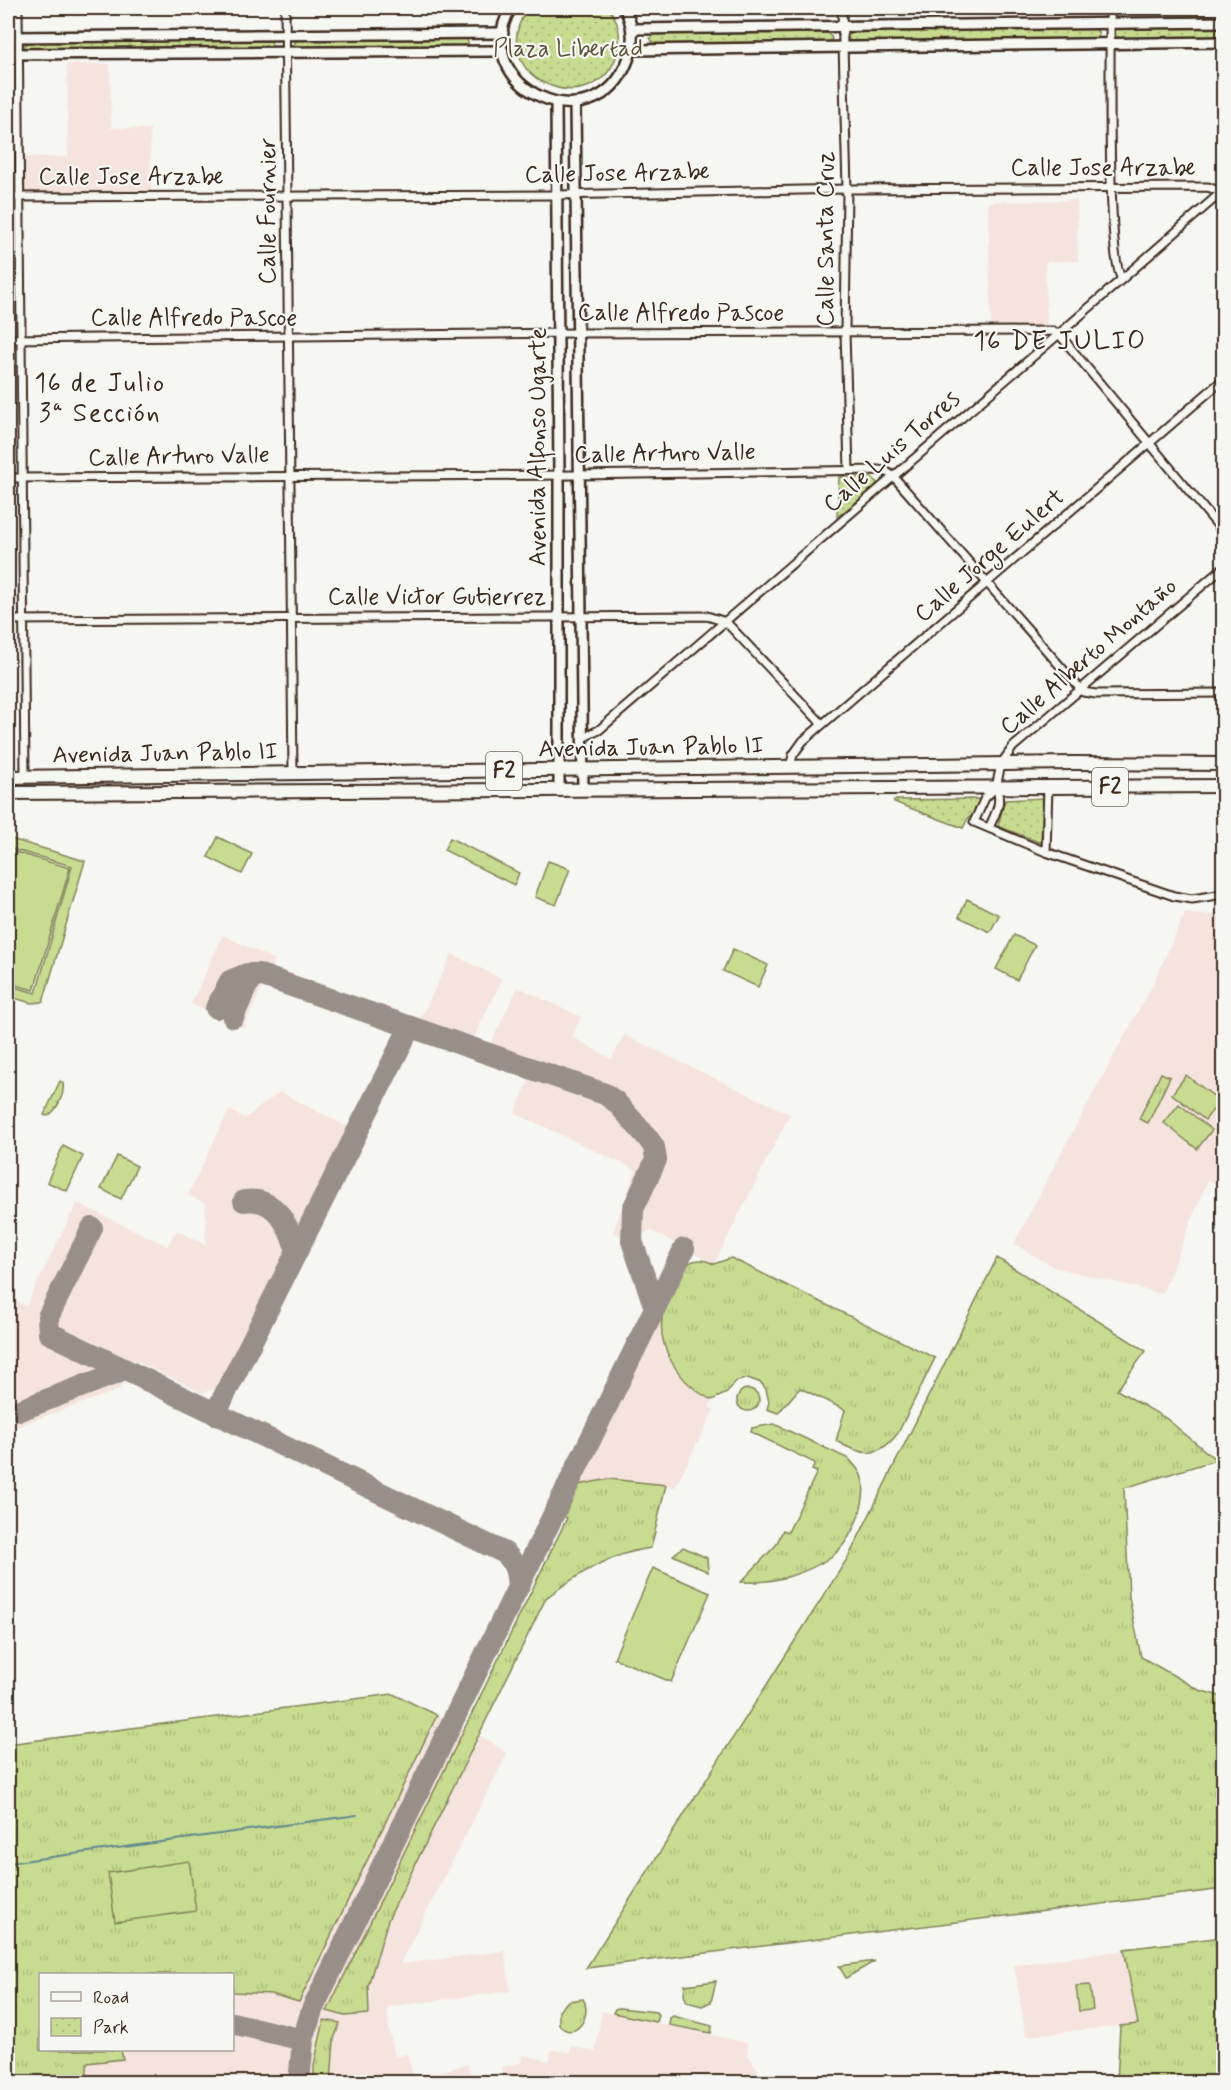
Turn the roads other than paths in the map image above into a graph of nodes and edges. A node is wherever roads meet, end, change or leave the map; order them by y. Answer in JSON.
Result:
{"nodes":[{"id":1,"x":18,"y":8,"type":"edge"},
{"id":2,"x":285,"y":8,"type":"edge"},
{"id":3,"x":511,"y":8,"type":"edge"},
{"id":4,"x":624,"y":8,"type":"edge"},
{"id":5,"x":842,"y":8,"type":"edge"},
{"id":6,"x":1110,"y":8,"type":"edge"},
{"id":7,"x":1224,"y":21,"type":"edge"},
{"id":8,"x":1111,"y":23,"type":"junction"},
{"id":9,"x":842,"y":27,"type":"junction"},
{"id":10,"x":632,"y":29,"type":"junction"},
{"id":11,"x":503,"y":33,"type":"junction"},
{"id":12,"x":285,"y":35,"type":"junction"},
{"id":13,"x":8,"y":37,"type":"edge"},
{"id":14,"x":18,"y":37,"type":"junction"},
{"id":15,"x":1224,"y":42,"type":"edge"},
{"id":16,"x":1111,"y":44,"type":"junction"},
{"id":17,"x":842,"y":48,"type":"junction"},
{"id":18,"x":632,"y":50,"type":"junction"},
{"id":19,"x":503,"y":51,"type":"junction"},
{"id":20,"x":286,"y":52,"type":"junction"},
{"id":21,"x":8,"y":54,"type":"edge"},
{"id":22,"x":18,"y":54,"type":"junction"},
{"id":23,"x":556,"y":103,"type":"junction"},
{"id":24,"x":575,"y":104,"type":"junction"},
{"id":25,"x":1111,"y":187,"type":"junction"},
{"id":26,"x":847,"y":189,"type":"junction"},
{"id":27,"x":576,"y":194,"type":"junction"},
{"id":28,"x":1222,"y":194,"type":"edge"},
{"id":29,"x":287,"y":195,"type":"junction"},
{"id":30,"x":556,"y":195,"type":"junction"},
{"id":31,"x":8,"y":197,"type":"edge"},
{"id":32,"x":19,"y":197,"type":"junction"},
{"id":33,"x":1122,"y":279,"type":"junction"},
{"id":34,"x":845,"y":332,"type":"junction"},
{"id":35,"x":557,"y":333,"type":"junction"},
{"id":36,"x":577,"y":333,"type":"junction"},
{"id":37,"x":1059,"y":334,"type":"junction"},
{"id":38,"x":288,"y":337,"type":"junction"},
{"id":39,"x":8,"y":339,"type":"edge"},
{"id":40,"x":20,"y":339,"type":"junction"},
{"id":41,"x":1224,"y":379,"type":"edge"},
{"id":42,"x":1150,"y":444,"type":"junction"},
{"id":43,"x":849,"y":470,"type":"junction"},
{"id":44,"x":290,"y":475,"type":"junction"},
{"id":45,"x":559,"y":475,"type":"junction"},
{"id":46,"x":579,"y":476,"type":"junction"},
{"id":47,"x":894,"y":477,"type":"junction"},
{"id":48,"x":8,"y":478,"type":"edge"},
{"id":49,"x":22,"y":478,"type":"junction"},
{"id":50,"x":1224,"y":533,"type":"edge"},
{"id":51,"x":1224,"y":567,"type":"edge"},
{"id":52,"x":987,"y":584,"type":"junction"},
{"id":53,"x":559,"y":616,"type":"junction"},
{"id":54,"x":581,"y":616,"type":"junction"},
{"id":55,"x":291,"y":617,"type":"junction"},
{"id":56,"x":8,"y":620,"type":"edge"},
{"id":57,"x":23,"y":620,"type":"junction"},
{"id":58,"x":726,"y":622,"type":"junction"},
{"id":59,"x":1079,"y":689,"type":"junction"},
{"id":60,"x":1224,"y":693,"type":"edge"},
{"id":61,"x":822,"y":724,"type":"junction"},
{"id":62,"x":582,"y":738,"type":"junction"},
{"id":63,"x":1001,"y":764,"type":"junction"},
{"id":64,"x":1224,"y":764,"type":"edge"},
{"id":65,"x":790,"y":767,"type":"junction"},
{"id":66,"x":560,"y":770,"type":"junction"},
{"id":67,"x":583,"y":770,"type":"junction"},
{"id":68,"x":293,"y":773,"type":"junction"},
{"id":69,"x":8,"y":777,"type":"edge"},
{"id":70,"x":25,"y":777,"type":"junction"},
{"id":71,"x":1224,"y":786,"type":"edge"},
{"id":72,"x":1048,"y":787,"type":"junction"},
{"id":73,"x":996,"y":788,"type":"junction"},
{"id":74,"x":559,"y":790,"type":"junction"},
{"id":75,"x":583,"y":790,"type":"junction"},
{"id":76,"x":8,"y":793,"type":"edge"},
{"id":77,"x":989,"y":828,"type":"junction"},
{"id":78,"x":1046,"y":852,"type":"junction"},
{"id":79,"x":1224,"y":894,"type":"edge"}],
"edges":[{"from":1,"to":14,"type":"street"},
{"from":2,"to":12,"type":"street","name":"Calle Fournier"},
{"from":3,"to":11,"type":"main road"},
{"from":4,"to":10,"type":"main road"},
{"from":5,"to":9,"type":"street","name":"Calle Santa Cruz"},
{"from":6,"to":8,"type":"street"},
{"from":7,"to":8,"type":"main road"},
{"from":8,"to":9,"type":"main road"},
{"from":8,"to":16,"type":"street"},
{"from":9,"to":10,"type":"main road"},
{"from":9,"to":17,"type":"street","name":"Calle Santa Cruz"},
{"from":10,"to":18,"type":"main road"},
{"from":11,"to":12,"type":"main road"},
{"from":11,"to":19,"type":"main road"},
{"from":12,"to":14,"type":"main road"},
{"from":12,"to":20,"type":"street","name":"Calle Fournier"},
{"from":13,"to":14,"type":"main road"},
{"from":14,"to":22,"type":"street"},
{"from":15,"to":16,"type":"main road"},
{"from":16,"to":17,"type":"main road"},
{"from":16,"to":25,"type":"street"},
{"from":17,"to":18,"type":"main road"},
{"from":17,"to":26,"type":"street","name":"Calle Santa Cruz"},
{"from":18,"to":24,"type":"main road"},
{"from":19,"to":20,"type":"main road"},
{"from":19,"to":23,"type":"main road"},
{"from":20,"to":22,"type":"main road"},
{"from":20,"to":29,"type":"street","name":"Calle Fournier"},
{"from":21,"to":22,"type":"main road"},
{"from":22,"to":32,"type":"street"},
{"from":23,"to":24,"type":"main road"},
{"from":23,"to":30,"type":"main road","name":"Avenida Alfonso Ugarte"},
{"from":24,"to":27,"type":"main road","name":"Avenida Alfonso Ugarte"},
{"from":25,"to":26,"type":"street","name":"Calle Jose Arzabe"},
{"from":25,"to":28,"type":"street","name":"Calle Jose Arzabe"},
{"from":25,"to":33,"type":"street"},
{"from":26,"to":27,"type":"street","name":"Calle Jose Arzabe"},
{"from":26,"to":34,"type":"street","name":"Calle Santa Cruz"},
{"from":27,"to":30,"type":"street","name":"Calle Jose Arzabe"},
{"from":27,"to":36,"type":"main road","name":"Avenida Alfonso Ugarte"},
{"from":28,"to":33,"type":"street","name":"Calle Luis Torres"},
{"from":29,"to":30,"type":"street","name":"Calle Jose Arzabe"},
{"from":29,"to":32,"type":"street","name":"Calle Jose Arzabe"},
{"from":29,"to":38,"type":"street","name":"Calle Fournier"},
{"from":30,"to":35,"type":"main road","name":"Avenida Alfonso Ugarte"},
{"from":31,"to":32,"type":"street","name":"Calle Jose Arzabe"},
{"from":32,"to":40,"type":"street"},
{"from":33,"to":37,"type":"street","name":"Calle Luis Torres"},
{"from":34,"to":36,"type":"street","name":"Calle Alfredo Pascoe"},
{"from":34,"to":37,"type":"street","name":"Calle Alfredo Pascoe"},
{"from":34,"to":43,"type":"street","name":"Calle Santa Cruz"},
{"from":35,"to":36,"type":"street","name":"Calle Alfredo Pascoe"},
{"from":35,"to":38,"type":"street","name":"Calle Alfredo Pascoe"},
{"from":35,"to":45,"type":"main road","name":"Avenida Alfonso Ugarte"},
{"from":36,"to":46,"type":"main road","name":"Avenida Alfonso Ugarte"},
{"from":37,"to":42,"type":"street"},
{"from":37,"to":47,"type":"street","name":"Calle Luis Torres"},
{"from":38,"to":40,"type":"street","name":"Calle Alfredo Pascoe"},
{"from":38,"to":44,"type":"street","name":"Calle Fournier"},
{"from":39,"to":40,"type":"street","name":"Calle Alfredo Pascoe"},
{"from":40,"to":49,"type":"street"},
{"from":41,"to":42,"type":"street","name":"Calle Jorge Eulert"},
{"from":42,"to":50,"type":"street"},
{"from":42,"to":52,"type":"street","name":"Calle Jorge Eulert"},
{"from":43,"to":46,"type":"street","name":"Calle Arturo Valle"},
{"from":43,"to":47,"type":"street","name":"Calle Arturo Valle"},
{"from":44,"to":45,"type":"street","name":"Calle Arturo Valle"},
{"from":44,"to":49,"type":"street","name":"Calle Arturo Valle"},
{"from":44,"to":55,"type":"street","name":"Calle Fournier"},
{"from":45,"to":46,"type":"street","name":"Calle Arturo Valle"},
{"from":45,"to":53,"type":"main road","name":"Avenida Alfonso Ugarte"},
{"from":46,"to":54,"type":"main road","name":"Avenida Alfonso Ugarte"},
{"from":47,"to":52,"type":"street"},
{"from":47,"to":58,"type":"street","name":"Calle Luis Torres"},
{"from":48,"to":49,"type":"street","name":"Calle Arturo Valle"},
{"from":49,"to":57,"type":"street"},
{"from":51,"to":59,"type":"street","name":"Calle Alberto Montaño"},
{"from":52,"to":59,"type":"street"},
{"from":52,"to":61,"type":"street","name":"Calle Jorge Eulert"},
{"from":53,"to":54,"type":"street","name":"Calle Victor Gutierrez"},
{"from":53,"to":55,"type":"street","name":"Calle Victor Gutierrez"},
{"from":53,"to":66,"type":"main road","name":"Avenida Alfonso Ugarte"},
{"from":54,"to":58,"type":"street","name":"Calle Victor Gutierrez"},
{"from":54,"to":62,"type":"main road","name":"Avenida Alfonso Ugarte"},
{"from":55,"to":57,"type":"street","name":"Calle Victor Gutierrez"},
{"from":55,"to":68,"type":"street","name":"Calle Fournier"},
{"from":56,"to":57,"type":"street","name":"Calle Victor Gutierrez"},
{"from":57,"to":70,"type":"street"},
{"from":58,"to":61,"type":"street"},
{"from":58,"to":62,"type":"street","name":"Calle Luis Torres"},
{"from":59,"to":60,"type":"street"},
{"from":59,"to":63,"type":"street","name":"Calle Alberto Montaño"},
{"from":61,"to":65,"type":"street","name":"Calle Jorge Eulert"},
{"from":62,"to":67,"type":"main road","name":"Avenida Alfonso Ugarte"},
{"from":63,"to":64,"type":"highway","name":"Avenida Juan Pablo II","number":"F2"},
{"from":63,"to":65,"type":"highway","name":"Avenida Juan Pablo II","number":"F2"},
{"from":63,"to":73,"type":"street","name":"Calle Alberto Montaño"},
{"from":65,"to":67,"type":"highway","name":"Avenida Juan Pablo II","number":"F2"},
{"from":66,"to":67,"type":"highway","name":"Avenida Juan Pablo II","number":"F2"},
{"from":66,"to":68,"type":"highway","name":"Avenida Juan Pablo II","number":"F2"},
{"from":66,"to":74,"type":"main road","name":"Avenida Alfonso Ugarte"},
{"from":67,"to":75,"type":"main road","name":"Avenida Alfonso Ugarte"},
{"from":68,"to":70,"type":"highway","name":"Avenida Juan Pablo II","number":"F2"},
{"from":69,"to":70,"type":"highway","name":"Avenida Juan Pablo II","number":"F2"},
{"from":71,"to":72,"type":"highway","name":"Avenida Juan Pablo II","number":"F2"},
{"from":72,"to":73,"type":"highway","name":"Avenida Juan Pablo II","number":"F2"},
{"from":72,"to":78,"type":"street"},
{"from":73,"to":75,"type":"highway","name":"Avenida Juan Pablo II","number":"F2"},
{"from":73,"to":77,"type":"street","name":"Calle Alberto Montaño"},
{"from":73,"to":77,"type":"street"},
{"from":74,"to":75,"type":"highway","name":"Avenida Juan Pablo II","number":"F2"},
{"from":74,"to":76,"type":"highway","name":"Avenida Juan Pablo II","number":"F2"},
{"from":77,"to":78,"type":"street"},
{"from":78,"to":79,"type":"street"}]}
